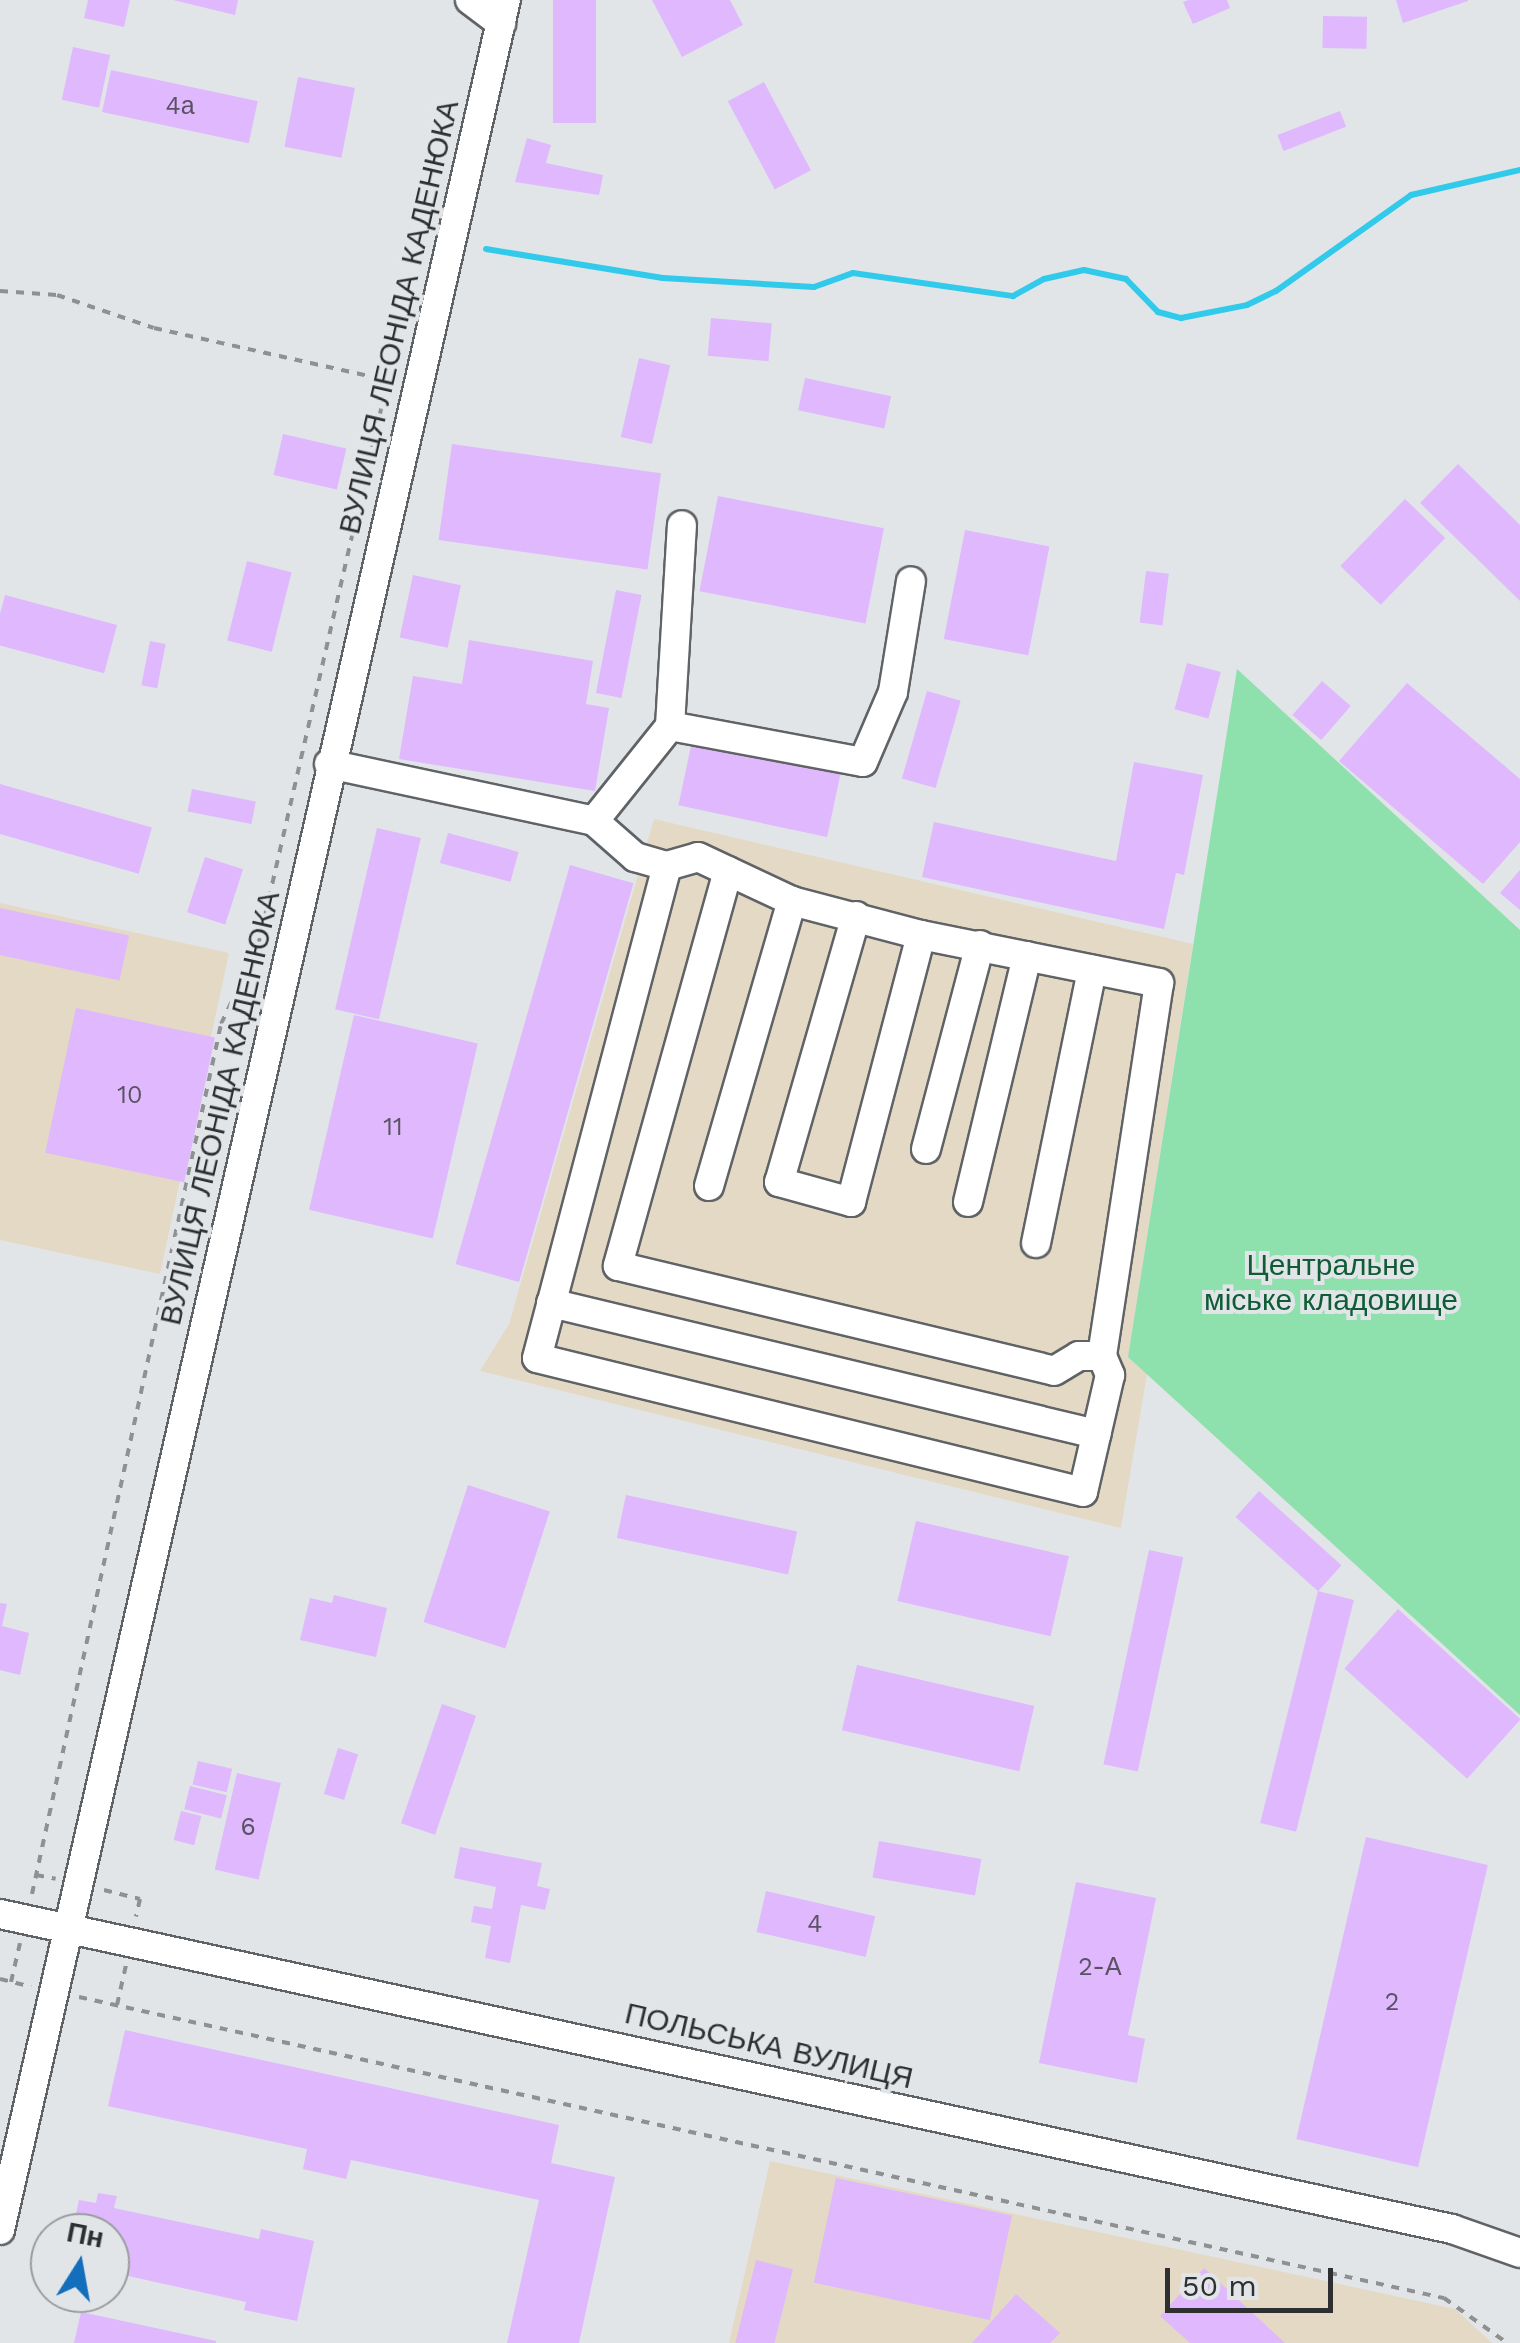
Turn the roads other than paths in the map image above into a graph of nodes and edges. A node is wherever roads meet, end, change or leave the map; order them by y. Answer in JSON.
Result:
{"nodes":[{"id":1,"x":470,"y":0,"type":"edge"},
{"id":2,"x":503,"y":11,"type":"edge"},
{"id":3,"x":682,"y":525,"type":"dead end"},
{"id":4,"x":911,"y":581,"type":"dead end"},
{"id":5,"x":670,"y":726,"type":"junction"},
{"id":6,"x":329,"y":764,"type":"junction"},
{"id":7,"x":594,"y":821,"type":"junction"},
{"id":8,"x":668,"y":866,"type":"junction"},
{"id":9,"x":728,"y":871,"type":"junction"},
{"id":10,"x":792,"y":900,"type":"junction"},
{"id":11,"x":856,"y":916,"type":"junction"},
{"id":12,"x":921,"y":935,"type":"junction"},
{"id":13,"x":980,"y":945,"type":"junction"},
{"id":14,"x":1027,"y":956,"type":"junction"},
{"id":15,"x":1092,"y":970,"type":"junction"},
{"id":16,"x":926,"y":1149,"type":"dead end"},
{"id":17,"x":709,"y":1186,"type":"dead end"},
{"id":18,"x":968,"y":1202,"type":"dead end"},
{"id":19,"x":1036,"y":1243,"type":"dead end"},
{"id":20,"x":551,"y":1303,"type":"junction"},
{"id":21,"x":1102,"y":1356,"type":"junction"},
{"id":22,"x":1096,"y":1434,"type":"junction"},
{"id":23,"x":13,"y":1917,"type":"edge"},
{"id":24,"x":68,"y":1930,"type":"junction"},
{"id":25,"x":0,"y":2230,"type":"edge"},
{"id":26,"x":1520,"y":2254,"type":"edge"}],
"edges":[{"from":1,"to":2,"type":"street"},
{"from":2,"to":6,"type":"street","name":"ВУЛИЦЯ ЛЕОНІДА КАДЕНЮКА"},
{"from":3,"to":5,"type":"street"},
{"from":4,"to":5,"type":"street"},
{"from":5,"to":7,"type":"street"},
{"from":6,"to":7,"type":"street"},
{"from":6,"to":24,"type":"street","name":"ВУЛИЦЯ ЛЕОНІДА КАДЕНЮКА"},
{"from":7,"to":8,"type":"street"},
{"from":8,"to":9,"type":"street"},
{"from":8,"to":20,"type":"street"},
{"from":9,"to":10,"type":"street"},
{"from":9,"to":21,"type":"street"},
{"from":10,"to":11,"type":"street"},
{"from":10,"to":17,"type":"street"},
{"from":11,"to":12,"type":"street"},
{"from":11,"to":12,"type":"street"},
{"from":12,"to":13,"type":"street"},
{"from":13,"to":14,"type":"street"},
{"from":13,"to":16,"type":"street"},
{"from":14,"to":15,"type":"street"},
{"from":14,"to":18,"type":"street"},
{"from":15,"to":19,"type":"street"},
{"from":15,"to":21,"type":"street"},
{"from":20,"to":22,"type":"street"},
{"from":20,"to":22,"type":"street"},
{"from":21,"to":22,"type":"street"},
{"from":23,"to":24,"type":"street","name":"ПОЛЬСЬКА ВУЛИЦЯ"},
{"from":24,"to":25,"type":"street","name":"ВУЛИЦЯ ЛЕОНІДА КАДЕНЮКА"},
{"from":24,"to":26,"type":"street","name":"ПОЛЬСЬКА ВУЛИЦЯ"}]}
